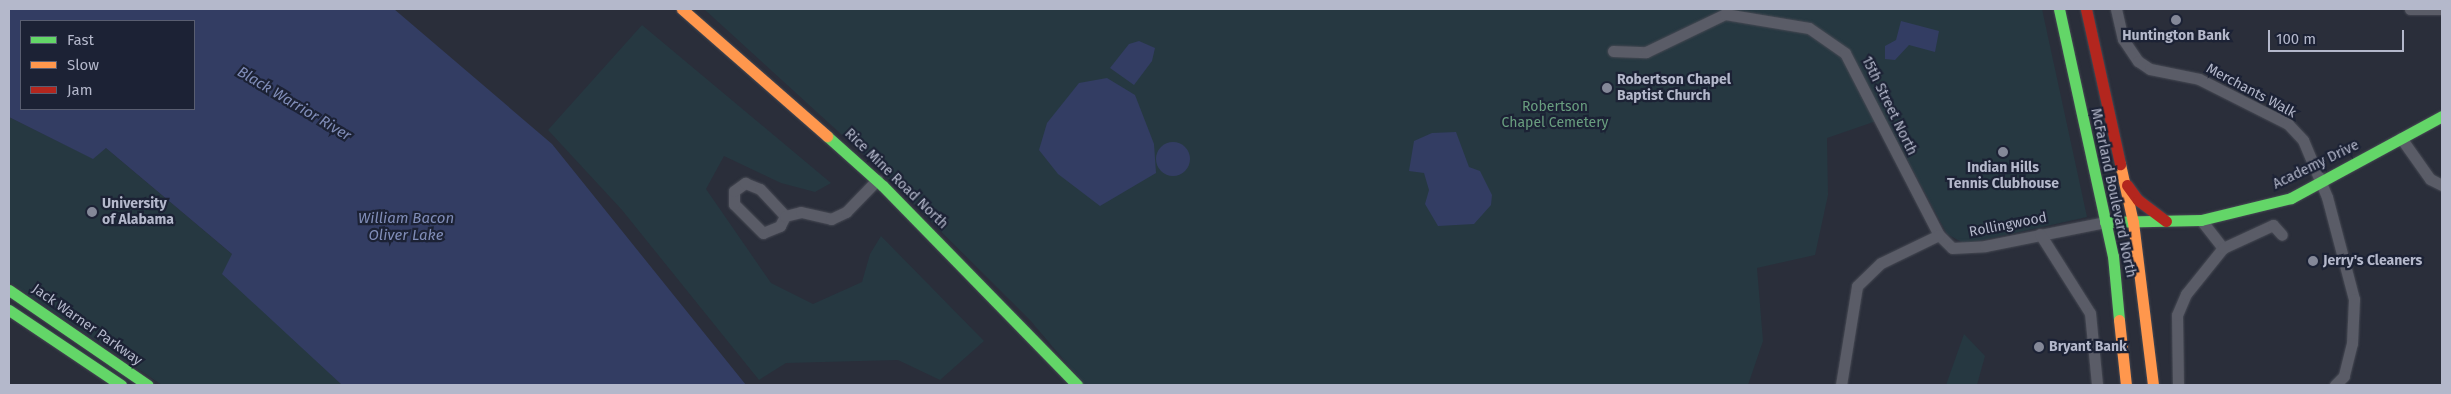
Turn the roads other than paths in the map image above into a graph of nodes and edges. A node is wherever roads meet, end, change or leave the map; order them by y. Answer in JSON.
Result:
{"nodes":[{"id":1,"x":682,"y":9,"type":"edge"},
{"id":2,"x":2059,"y":9,"type":"edge"},
{"id":3,"x":2086,"y":9,"type":"edge"},
{"id":4,"x":2116,"y":9,"type":"edge"},
{"id":5,"x":2410,"y":9,"type":"edge"},
{"id":6,"x":2442,"y":9,"type":"edge"},
{"id":7,"x":1613,"y":51,"type":"dead end"},
{"id":8,"x":2442,"y":116,"type":"edge"},
{"id":9,"x":2401,"y":138,"type":"junction"},
{"id":10,"x":2123,"y":179,"type":"junction"},
{"id":11,"x":877,"y":180,"type":"junction"},
{"id":12,"x":2322,"y":182,"type":"junction"},
{"id":13,"x":2442,"y":185,"type":"edge"},
{"id":14,"x":785,"y":216,"type":"junction"},
{"id":15,"x":2202,"y":220,"type":"junction"},
{"id":16,"x":2166,"y":221,"type":"junction"},
{"id":17,"x":2106,"y":222,"type":"junction"},
{"id":18,"x":2133,"y":222,"type":"junction"},
{"id":19,"x":2040,"y":234,"type":"junction"},
{"id":20,"x":2282,"y":235,"type":"dead end"},
{"id":21,"x":1939,"y":236,"type":"junction"},
{"id":22,"x":2223,"y":248,"type":"junction"},
{"id":23,"x":14,"y":293,"type":"edge"},
{"id":24,"x":9,"y":309,"type":"edge"},
{"id":25,"x":2097,"y":384,"type":"edge"},
{"id":26,"x":121,"y":385,"type":"edge"},
{"id":27,"x":148,"y":385,"type":"edge"},
{"id":28,"x":1077,"y":385,"type":"edge"},
{"id":29,"x":1841,"y":385,"type":"edge"},
{"id":30,"x":2084,"y":385,"type":"edge"},
{"id":31,"x":2126,"y":385,"type":"edge"},
{"id":32,"x":2153,"y":385,"type":"edge"},
{"id":33,"x":2178,"y":385,"type":"edge"},
{"id":34,"x":2335,"y":385,"type":"edge"}],
"edges":[{"from":1,"to":11,"type":"main road","name":"Rice Mine Road North"},
{"from":2,"to":17,"type":"main road","name":"McFarland Boulevard North"},
{"from":3,"to":10,"type":"main road","name":"McFarland Boulevard North"},
{"from":4,"to":12,"type":"street","name":"Merchants Walk"},
{"from":5,"to":6,"type":"street"},
{"from":7,"to":21,"type":"street","name":"15th Street North"},
{"from":8,"to":9,"type":"main road","name":"Academy Drive"},
{"from":9,"to":12,"type":"main road","name":"Academy Drive"},
{"from":9,"to":13,"type":"street"},
{"from":10,"to":16,"type":"main road"},
{"from":10,"to":18,"type":"main road","name":"McFarland Boulevard North"},
{"from":11,"to":14,"type":"street"},
{"from":11,"to":28,"type":"main road","name":"Rice Mine Road North"},
{"from":12,"to":15,"type":"main road","name":"Academy Drive"},
{"from":12,"to":34,"type":"street","name":"Merchants Walk"},
{"from":14,"to":14,"type":"street"},
{"from":15,"to":16,"type":"main road","name":"Academy Drive"},
{"from":15,"to":22,"type":"street"},
{"from":16,"to":18,"type":"main road","name":"Academy Drive"},
{"from":17,"to":18,"type":"main road","name":"Academy Drive"},
{"from":17,"to":19,"type":"street","name":"Rollingwood"},
{"from":17,"to":31,"type":"main road","name":"McFarland Boulevard North"},
{"from":18,"to":32,"type":"main road","name":"McFarland Boulevard North"},
{"from":19,"to":21,"type":"street","name":"Rollingwood"},
{"from":19,"to":25,"type":"street"},
{"from":20,"to":22,"type":"street"},
{"from":21,"to":29,"type":"street"},
{"from":22,"to":33,"type":"street"},
{"from":23,"to":24,"type":"main road"},
{"from":23,"to":27,"type":"main road","name":"Jack Warner Parkway"},
{"from":24,"to":26,"type":"main road","name":"Jack Warner Parkway"},
{"from":25,"to":30,"type":"street"}]}
